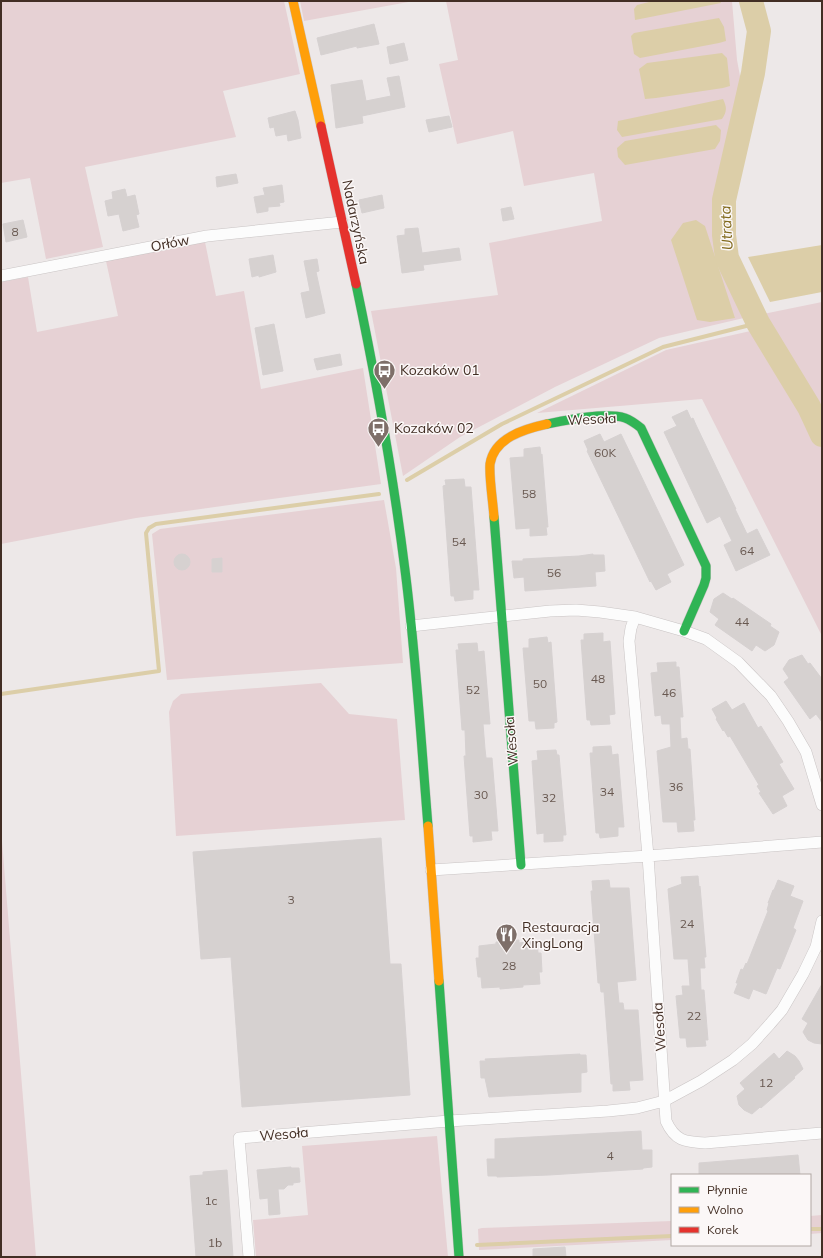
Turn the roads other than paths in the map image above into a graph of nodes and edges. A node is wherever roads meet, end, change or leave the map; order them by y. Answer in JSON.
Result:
{"nodes":[{"id":1,"x":293,"y":1,"type":"edge"},
{"id":2,"x":342,"y":222,"type":"junction"},
{"id":3,"x":1,"y":276,"type":"edge"},
{"id":4,"x":501,"y":617,"type":"junction"},
{"id":5,"x":635,"y":617,"type":"junction"},
{"id":6,"x":411,"y":626,"type":"junction"},
{"id":7,"x":684,"y":631,"type":"junction"},
{"id":8,"x":822,"y":804,"type":"edge"},
{"id":9,"x":822,"y":842,"type":"edge"},
{"id":10,"x":648,"y":856,"type":"junction"},
{"id":11,"x":521,"y":865,"type":"junction"},
{"id":12,"x":431,"y":870,"type":"junction"},
{"id":13,"x":822,"y":921,"type":"edge"},
{"id":14,"x":819,"y":948,"type":"edge"},
{"id":15,"x":664,"y":1101,"type":"junction"},
{"id":16,"x":449,"y":1121,"type":"junction"},
{"id":17,"x":822,"y":1133,"type":"edge"},
{"id":18,"x":249,"y":1257,"type":"edge"},
{"id":19,"x":459,"y":1257,"type":"edge"}],
"edges":[{"from":1,"to":2,"type":"street","name":"Nadarzyńska"},
{"from":2,"to":3,"type":"street","name":"Orłów"},
{"from":2,"to":6,"type":"street","name":"Nadarzyńska"},
{"from":4,"to":5,"type":"street"},
{"from":4,"to":6,"type":"street"},
{"from":4,"to":7,"type":"street","name":"Wesoła"},
{"from":4,"to":11,"type":"street","name":"Wesoła"},
{"from":5,"to":7,"type":"street"},
{"from":5,"to":10,"type":"street","name":"Wesoła"},
{"from":6,"to":12,"type":"street"},
{"from":7,"to":8,"type":"street"},
{"from":9,"to":10,"type":"street"},
{"from":10,"to":11,"type":"street"},
{"from":10,"to":15,"type":"street","name":"Wesoła"},
{"from":11,"to":12,"type":"street"},
{"from":12,"to":16,"type":"street"},
{"from":13,"to":14,"type":"street","name":"Wesoła"},
{"from":14,"to":15,"type":"street","name":"Wesoła"},
{"from":15,"to":16,"type":"street","name":"Wesoła"},
{"from":15,"to":17,"type":"street","name":"Wesoła"},
{"from":16,"to":18,"type":"street","name":"Wesoła"},
{"from":16,"to":19,"type":"street"}]}
